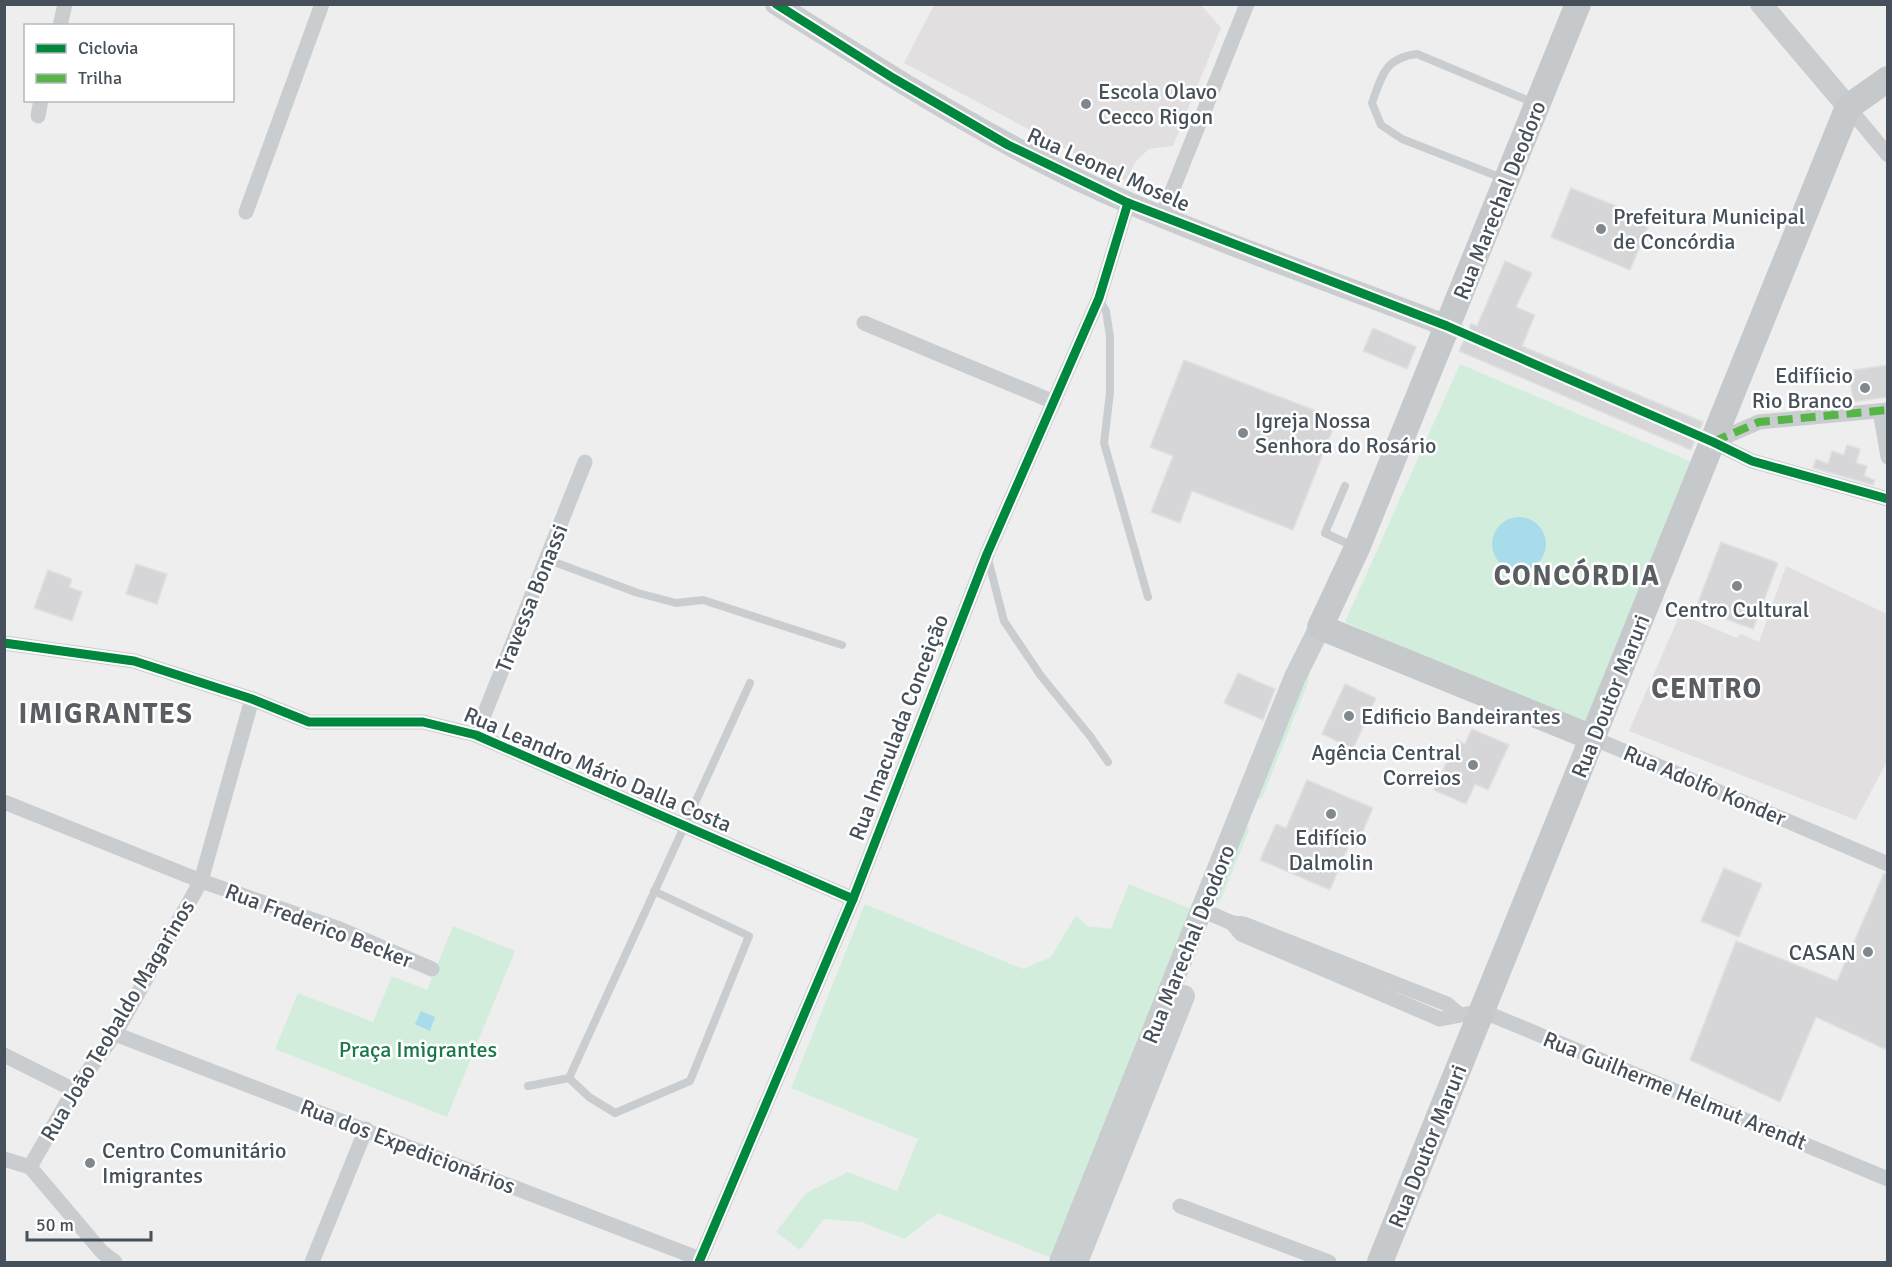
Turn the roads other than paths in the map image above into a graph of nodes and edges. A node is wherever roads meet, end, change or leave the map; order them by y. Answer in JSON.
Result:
{"nodes":[{"id":1,"x":65,"y":4,"type":"edge"},
{"id":2,"x":322,"y":4,"type":"edge"},
{"id":3,"x":776,"y":4,"type":"edge"},
{"id":4,"x":1248,"y":4,"type":"edge"},
{"id":5,"x":1578,"y":4,"type":"edge"},
{"id":6,"x":1761,"y":4,"type":"edge"},
{"id":7,"x":60,"y":24,"type":"edge"},
{"id":8,"x":1887,"y":80,"type":"edge"},
{"id":9,"x":41,"y":102,"type":"edge"},
{"id":10,"x":1538,"y":105,"type":"junction"},
{"id":11,"x":1848,"y":107,"type":"junction"},
{"id":12,"x":38,"y":116,"type":"dead end"},
{"id":13,"x":1887,"y":155,"type":"edge"},
{"id":14,"x":1507,"y":180,"type":"junction"},
{"id":15,"x":1128,"y":203,"type":"junction"},
{"id":16,"x":246,"y":212,"type":"dead end"},
{"id":17,"x":1162,"y":216,"type":"junction"},
{"id":18,"x":1099,"y":298,"type":"junction"},
{"id":19,"x":864,"y":323,"type":"dead end"},
{"id":20,"x":1447,"y":326,"type":"junction"},
{"id":21,"x":1054,"y":402,"type":"junction"},
{"id":22,"x":1884,"y":410,"type":"edge"},
{"id":23,"x":1713,"y":442,"type":"junction"},
{"id":24,"x":1887,"y":457,"type":"edge"},
{"id":25,"x":585,"y":462,"type":"dead end"},
{"id":26,"x":1345,"y":486,"type":"dead end"},
{"id":27,"x":1887,"y":499,"type":"edge"},
{"id":28,"x":1357,"y":548,"type":"junction"},
{"id":29,"x":987,"y":554,"type":"junction"},
{"id":30,"x":546,"y":559,"type":"junction"},
{"id":31,"x":1148,"y":597,"type":"dead end"},
{"id":32,"x":1320,"y":627,"type":"junction"},
{"id":33,"x":4,"y":644,"type":"edge"},
{"id":34,"x":842,"y":645,"type":"dead end"},
{"id":35,"x":750,"y":683,"type":"dead end"},
{"id":36,"x":252,"y":699,"type":"junction"},
{"id":37,"x":476,"y":735,"type":"junction"},
{"id":38,"x":1593,"y":738,"type":"junction"},
{"id":39,"x":1108,"y":762,"type":"dead end"},
{"id":40,"x":4,"y":802,"type":"edge"},
{"id":41,"x":685,"y":826,"type":"junction"},
{"id":42,"x":1887,"y":864,"type":"edge"},
{"id":43,"x":201,"y":881,"type":"junction"},
{"id":44,"x":654,"y":891,"type":"junction"},
{"id":45,"x":853,"y":899,"type":"junction"},
{"id":46,"x":1216,"y":916,"type":"junction"},
{"id":47,"x":432,"y":969,"type":"dead end"},
{"id":48,"x":1471,"y":1013,"type":"junction"},
{"id":49,"x":115,"y":1034,"type":"junction"},
{"id":50,"x":4,"y":1055,"type":"edge"},
{"id":51,"x":569,"y":1078,"type":"junction"},
{"id":52,"x":528,"y":1086,"type":"dead end"},
{"id":53,"x":74,"y":1090,"type":"junction"},
{"id":54,"x":366,"y":1129,"type":"junction"},
{"id":55,"x":4,"y":1159,"type":"edge"},
{"id":56,"x":30,"y":1167,"type":"junction"},
{"id":57,"x":1887,"y":1179,"type":"edge"},
{"id":58,"x":1180,"y":1206,"type":"dead end"},
{"id":59,"x":699,"y":1261,"type":"edge"},
{"id":60,"x":115,"y":1263,"type":"edge"},
{"id":61,"x":312,"y":1263,"type":"edge"},
{"id":62,"x":1060,"y":1263,"type":"edge"},
{"id":63,"x":1077,"y":1263,"type":"edge"},
{"id":64,"x":1329,"y":1263,"type":"edge"},
{"id":65,"x":1380,"y":1263,"type":"edge"}],
"edges":[{"from":1,"to":7,"type":"street"},
{"from":2,"to":16,"type":"street"},
{"from":3,"to":15,"type":"street","name":"Rua Leonel Mosele"},
{"from":4,"to":17,"type":"street"},
{"from":5,"to":10,"type":"main road","name":"Rua Marechal Deodoro"},
{"from":6,"to":11,"type":"street"},
{"from":8,"to":11,"type":"main road"},
{"from":9,"to":12,"type":"street"},
{"from":10,"to":14,"type":"main road","name":"Rua Marechal Deodoro"},
{"from":10,"to":14,"type":"lane"},
{"from":11,"to":13,"type":"street"},
{"from":11,"to":23,"type":"main road","name":"Rua Doutor Maruri"},
{"from":14,"to":20,"type":"main road","name":"Rua Marechal Deodoro"},
{"from":15,"to":17,"type":"street","name":"Rua Leonel Mosele"},
{"from":15,"to":18,"type":"street","name":"Rua Imaculada Conceição"},
{"from":17,"to":20,"type":"street","name":"Rua Leonel Mosele"},
{"from":18,"to":21,"type":"street","name":"Rua Imaculada Conceição"},
{"from":18,"to":31,"type":"lane"},
{"from":19,"to":21,"type":"street"},
{"from":20,"to":28,"type":"main road","name":"Rua Marechal Deodoro"},
{"from":21,"to":29,"type":"street","name":"Rua Imaculada Conceição"},
{"from":22,"to":23,"type":"street"},
{"from":22,"to":24,"type":"street"},
{"from":23,"to":27,"type":"street"},
{"from":23,"to":38,"type":"main road","name":"Rua Doutor Maruri"},
{"from":25,"to":30,"type":"street","name":"Travessa Bonassi"},
{"from":26,"to":28,"type":"lane"},
{"from":28,"to":32,"type":"main road","name":"Rua Marechal Deodoro"},
{"from":29,"to":39,"type":"lane"},
{"from":29,"to":45,"type":"street","name":"Rua Imaculada Conceição"},
{"from":30,"to":34,"type":"lane"},
{"from":30,"to":37,"type":"street","name":"Travessa Bonassi"},
{"from":32,"to":38,"type":"main road","name":"Rua Adolfo Konder"},
{"from":32,"to":46,"type":"street","name":"Rua Marechal Deodoro"},
{"from":33,"to":36,"type":"street","name":"Rua Leandro Mário Dalla Costa"},
{"from":35,"to":41,"type":"lane"},
{"from":36,"to":37,"type":"street","name":"Rua Leandro Mário Dalla Costa"},
{"from":36,"to":43,"type":"street","name":"Rua João Teobaldo Magarinos"},
{"from":37,"to":41,"type":"street","name":"Rua Leandro Mário Dalla Costa"},
{"from":38,"to":42,"type":"street","name":"Rua Adolfo Konder"},
{"from":38,"to":48,"type":"main road","name":"Rua Doutor Maruri"},
{"from":40,"to":43,"type":"street","name":"Rua Frederico Becker"},
{"from":41,"to":44,"type":"lane"},
{"from":41,"to":45,"type":"street","name":"Rua Leandro Mário Dalla Costa"},
{"from":43,"to":47,"type":"street","name":"Rua Frederico Becker"},
{"from":43,"to":49,"type":"street","name":"Rua João Teobaldo Magarinos"},
{"from":44,"to":51,"type":"lane"},
{"from":44,"to":51,"type":"lane"},
{"from":45,"to":59,"type":"street","name":"Rua Imaculada Conceição"},
{"from":46,"to":48,"type":"street","name":"Rua Guilherme Helmut Arendt"},
{"from":46,"to":62,"type":"street","name":"Rua Marechal Deodoro"},
{"from":46,"to":63,"type":"street","name":"Rua Marechal Deodoro"},
{"from":48,"to":57,"type":"street","name":"Rua Guilherme Helmut Arendt"},
{"from":48,"to":65,"type":"main road","name":"Rua Doutor Maruri"},
{"from":49,"to":53,"type":"street","name":"Rua João Teobaldo Magarinos"},
{"from":49,"to":54,"type":"street","name":"Rua dos Expedicionários"},
{"from":50,"to":53,"type":"street"},
{"from":51,"to":52,"type":"lane"},
{"from":53,"to":56,"type":"street","name":"Rua João Teobaldo Magarinos"},
{"from":54,"to":59,"type":"street","name":"Rua dos Expedicionários"},
{"from":54,"to":61,"type":"street"},
{"from":55,"to":56,"type":"street"},
{"from":56,"to":60,"type":"street"},
{"from":58,"to":64,"type":"street"}]}
